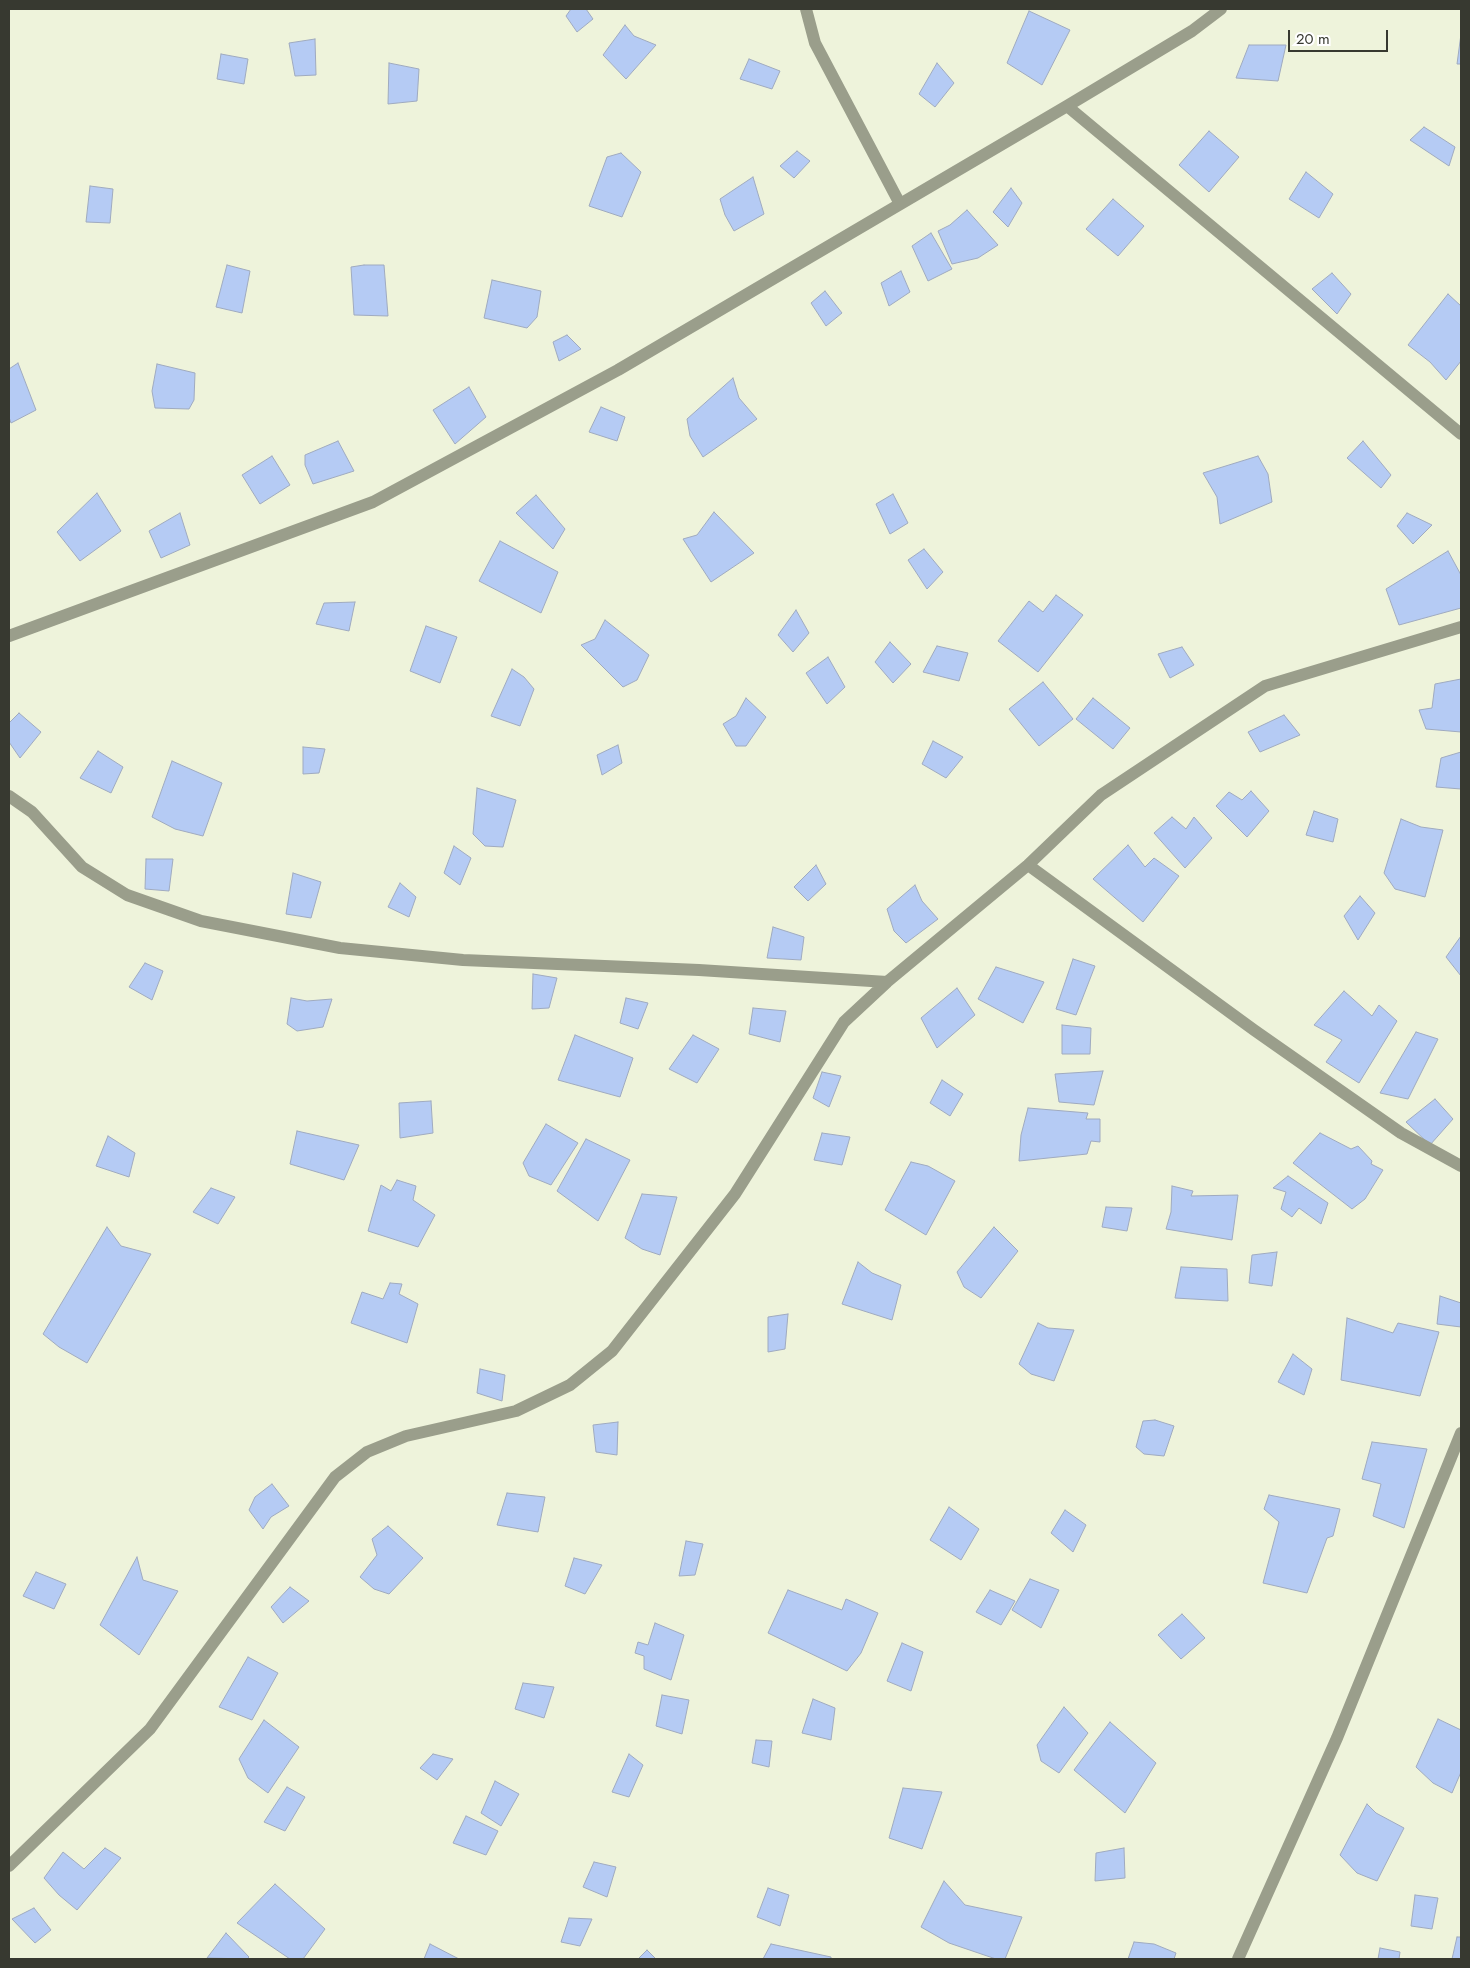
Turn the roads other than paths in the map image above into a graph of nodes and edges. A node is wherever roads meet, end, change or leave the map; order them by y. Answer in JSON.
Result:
{"nodes":[{"id":1,"x":806,"y":9,"type":"edge"},
{"id":2,"x":1221,"y":9,"type":"edge"},
{"id":3,"x":1067,"y":106,"type":"junction"},
{"id":4,"x":900,"y":204,"type":"junction"},
{"id":5,"x":1461,"y":434,"type":"edge"},
{"id":6,"x":1461,"y":627,"type":"edge"},
{"id":7,"x":9,"y":636,"type":"edge"},
{"id":8,"x":9,"y":796,"type":"edge"},
{"id":9,"x":1028,"y":865,"type":"junction"},
{"id":10,"x":887,"y":982,"type":"junction"},
{"id":11,"x":1461,"y":1166,"type":"edge"},
{"id":12,"x":1461,"y":1433,"type":"edge"},
{"id":13,"x":9,"y":1866,"type":"edge"},
{"id":14,"x":1238,"y":1959,"type":"edge"}],
"edges":[{"from":1,"to":4,"type":"street"},
{"from":2,"to":3,"type":"street"},
{"from":3,"to":4,"type":"street"},
{"from":3,"to":5,"type":"street"},
{"from":4,"to":7,"type":"street"},
{"from":6,"to":9,"type":"street"},
{"from":8,"to":10,"type":"street"},
{"from":9,"to":10,"type":"street"},
{"from":9,"to":11,"type":"street"},
{"from":10,"to":13,"type":"street"},
{"from":12,"to":14,"type":"street"}]}
